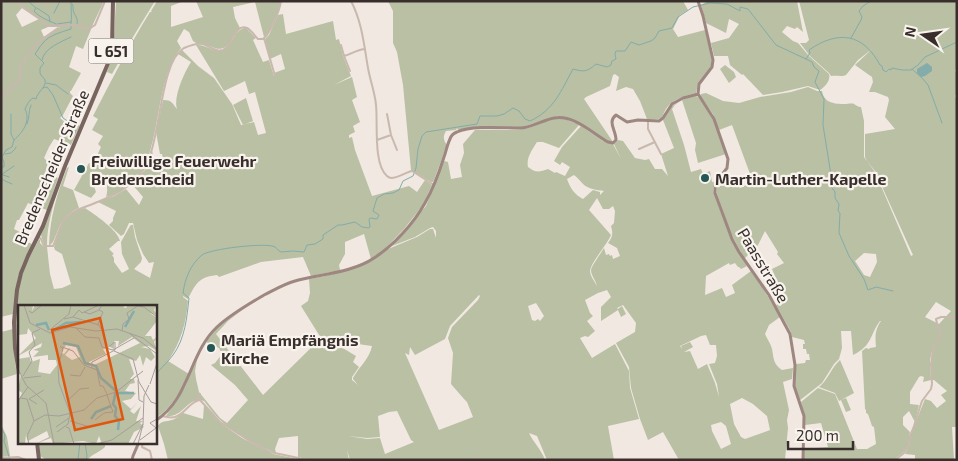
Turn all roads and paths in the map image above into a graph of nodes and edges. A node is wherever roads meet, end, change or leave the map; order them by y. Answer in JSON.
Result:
{"nodes":[{"id":1,"x":17,"y":1,"type":"edge"},
{"id":2,"x":105,"y":1,"type":"edge"},
{"id":3,"x":113,"y":1,"type":"edge"},
{"id":4,"x":281,"y":1,"type":"edge"},
{"id":5,"x":351,"y":1,"type":"edge"},
{"id":6,"x":699,"y":4,"type":"edge"},
{"id":7,"x":60,"y":27,"type":"junction"},
{"id":8,"x":264,"y":38,"type":"junction"},
{"id":9,"x":341,"y":45,"type":"dead end"},
{"id":10,"x":365,"y":48,"type":"junction"},
{"id":11,"x":344,"y":56,"type":"junction"},
{"id":12,"x":350,"y":72,"type":"dead end"},
{"id":13,"x":274,"y":76,"type":"dead end"},
{"id":14,"x":698,"y":94,"type":"junction"},
{"id":15,"x":1,"y":100,"type":"edge"},
{"id":16,"x":387,"y":114,"type":"dead end"},
{"id":17,"x":648,"y":121,"type":"junction"},
{"id":18,"x":391,"y":135,"type":"junction"},
{"id":19,"x":377,"y":140,"type":"junction"},
{"id":20,"x":655,"y":142,"type":"junction"},
{"id":21,"x":639,"y":149,"type":"dead end"},
{"id":22,"x":397,"y":150,"type":"dead end"},
{"id":23,"x":661,"y":154,"type":"dead end"},
{"id":24,"x":434,"y":185,"type":"junction"},
{"id":25,"x":38,"y":236,"type":"junction"},
{"id":26,"x":957,"y":317,"type":"edge"},
{"id":27,"x":18,"y":367,"type":"edge"},
{"id":28,"x":200,"y":394,"type":"dead end"},
{"id":29,"x":195,"y":401,"type":"junction"},
{"id":30,"x":162,"y":416,"type":"junction"},
{"id":31,"x":156,"y":420,"type":"edge"},
{"id":32,"x":37,"y":444,"type":"edge"},
{"id":33,"x":140,"y":444,"type":"edge"},
{"id":34,"x":141,"y":444,"type":"edge"},
{"id":35,"x":1,"y":458,"type":"edge"},
{"id":36,"x":26,"y":460,"type":"edge"},
{"id":37,"x":39,"y":460,"type":"edge"},
{"id":38,"x":132,"y":460,"type":"edge"},
{"id":39,"x":152,"y":460,"type":"edge"},
{"id":40,"x":308,"y":460,"type":"edge"},
{"id":41,"x":803,"y":460,"type":"edge"},
{"id":42,"x":895,"y":460,"type":"edge"}],
"edges":[{"from":1,"to":7,"type":"street"},
{"from":2,"to":7,"type":"street"},
{"from":3,"to":25,"type":"main road","name":"Bredenscheider Straße","number":"L 651"},
{"from":4,"to":8,"type":"street"},
{"from":5,"to":10,"type":"street"},
{"from":6,"to":14,"type":"street"},
{"from":7,"to":15,"type":"street"},
{"from":8,"to":13,"type":"street"},
{"from":8,"to":25,"type":"street"},
{"from":9,"to":11,"type":"street"},
{"from":10,"to":11,"type":"street"},
{"from":10,"to":19,"type":"street"},
{"from":11,"to":12,"type":"street"},
{"from":14,"to":17,"type":"street"},
{"from":14,"to":41,"type":"street","name":"Paasstraße"},
{"from":16,"to":18,"type":"street"},
{"from":17,"to":20,"type":"street"},
{"from":17,"to":24,"type":"street"},
{"from":18,"to":19,"type":"street"},
{"from":18,"to":22,"type":"street"},
{"from":19,"to":24,"type":"street"},
{"from":20,"to":21,"type":"street"},
{"from":20,"to":23,"type":"street"},
{"from":24,"to":30,"type":"street"},
{"from":25,"to":27,"type":"main road","name":"Bredenscheider Straße","number":"L 651"},
{"from":26,"to":42,"type":"street"},
{"from":28,"to":29,"type":"street"},
{"from":29,"to":30,"type":"street"},
{"from":29,"to":40,"type":"street"},
{"from":30,"to":31,"type":"street"},
{"from":32,"to":37,"type":"main road"},
{"from":33,"to":38,"type":"street"},
{"from":34,"to":39,"type":"street"},
{"from":35,"to":36,"type":"street"}]}
